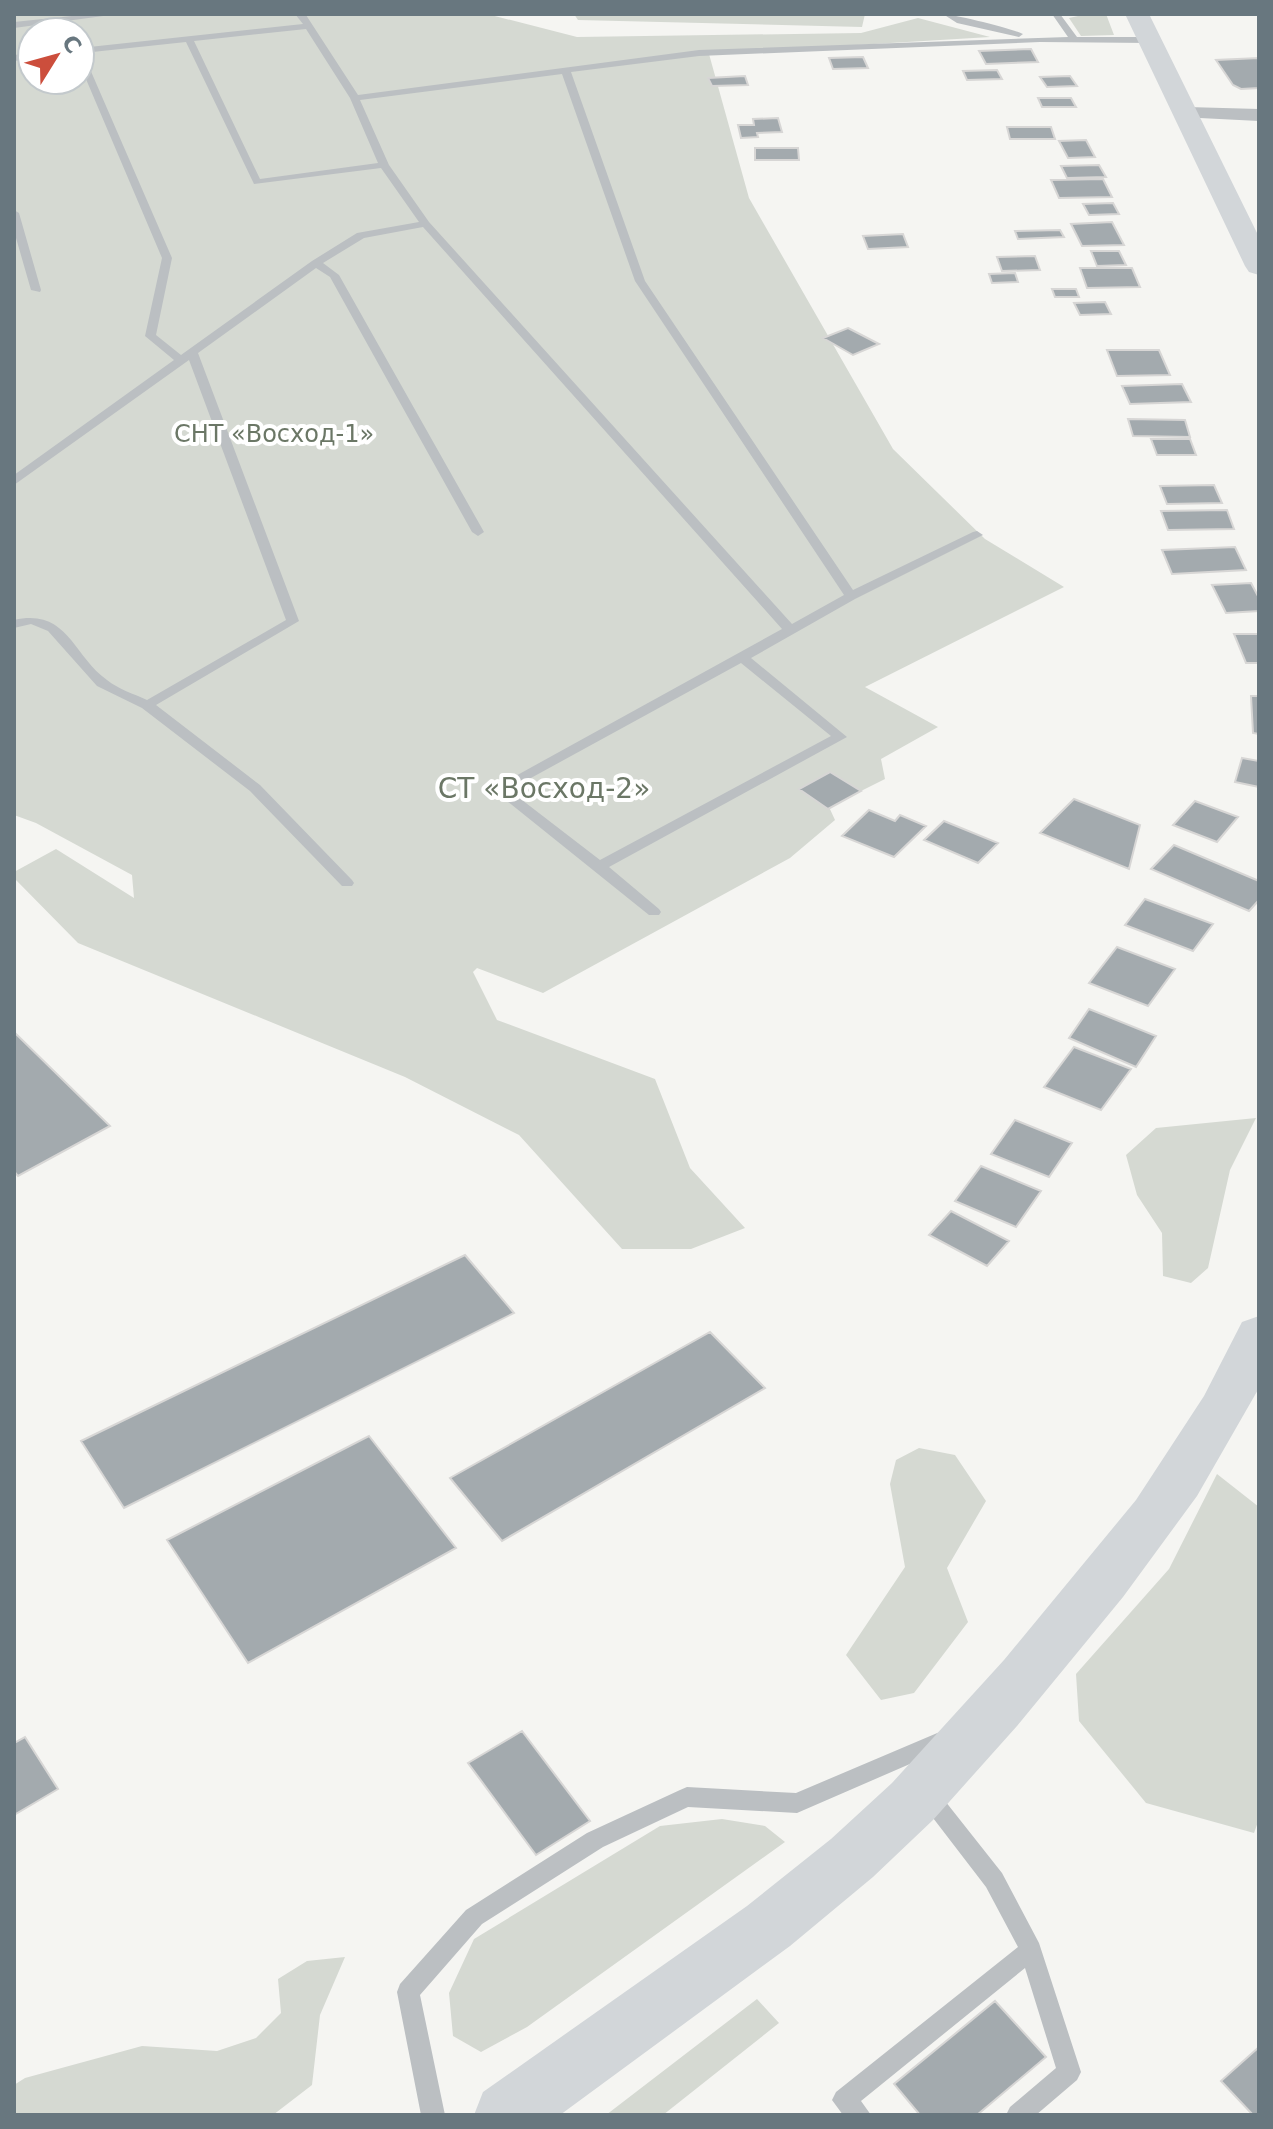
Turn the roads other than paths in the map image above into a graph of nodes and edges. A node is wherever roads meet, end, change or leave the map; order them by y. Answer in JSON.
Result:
{"nodes":[{"id":1,"x":114,"y":14,"type":"edge"},
{"id":2,"x":299,"y":14,"type":"edge"},
{"id":3,"x":947,"y":14,"type":"edge"},
{"id":4,"x":1056,"y":14,"type":"edge"},
{"id":5,"x":1137,"y":14,"type":"edge"},
{"id":6,"x":14,"y":25,"type":"edge"},
{"id":7,"x":309,"y":26,"type":"junction"},
{"id":8,"x":189,"y":39,"type":"junction"},
{"id":9,"x":1040,"y":39,"type":"junction"},
{"id":10,"x":1074,"y":39,"type":"junction"},
{"id":11,"x":1150,"y":40,"type":"junction"},
{"id":12,"x":96,"y":51,"type":"edge"},
{"id":13,"x":565,"y":69,"type":"junction"},
{"id":14,"x":96,"y":91,"type":"edge"},
{"id":15,"x":355,"y":98,"type":"junction"},
{"id":16,"x":1187,"y":113,"type":"junction"},
{"id":17,"x":1259,"y":115,"type":"edge"},
{"id":18,"x":384,"y":165,"type":"junction"},
{"id":19,"x":14,"y":213,"type":"edge"},
{"id":20,"x":425,"y":224,"type":"junction"},
{"id":21,"x":316,"y":263,"type":"junction"},
{"id":22,"x":1259,"y":266,"type":"edge"},
{"id":23,"x":36,"y":290,"type":"dead end"},
{"id":24,"x":187,"y":356,"type":"junction"},
{"id":25,"x":14,"y":481,"type":"edge"},
{"id":26,"x":478,"y":532,"type":"dead end"},
{"id":27,"x":977,"y":535,"type":"dead end"},
{"id":28,"x":851,"y":596,"type":"junction"},
{"id":29,"x":14,"y":624,"type":"edge"},
{"id":30,"x":790,"y":630,"type":"junction"},
{"id":31,"x":742,"y":657,"type":"junction"},
{"id":32,"x":147,"y":705,"type":"junction"},
{"id":33,"x":599,"y":866,"type":"junction"},
{"id":34,"x":347,"y":883,"type":"dead end"},
{"id":35,"x":654,"y":912,"type":"dead end"},
{"id":36,"x":1259,"y":1335,"type":"edge"},
{"id":37,"x":988,"y":1720,"type":"junction"},
{"id":38,"x":923,"y":1789,"type":"junction"},
{"id":39,"x":1031,"y":1950,"type":"junction"},
{"id":40,"x":433,"y":2115,"type":"edge"},
{"id":41,"x":506,"y":2115,"type":"edge"},
{"id":42,"x":859,"y":2115,"type":"edge"},
{"id":43,"x":1018,"y":2115,"type":"edge"}],
"edges":[{"from":1,"to":6,"type":"lane"},
{"from":2,"to":7,"type":"lane"},
{"from":3,"to":9,"type":"lane"},
{"from":4,"to":10,"type":"lane"},
{"from":5,"to":11,"type":"main road"},
{"from":7,"to":8,"type":"lane"},
{"from":7,"to":15,"type":"lane"},
{"from":8,"to":12,"type":"lane"},
{"from":8,"to":18,"type":"lane"},
{"from":9,"to":10,"type":"lane"},
{"from":9,"to":13,"type":"lane"},
{"from":10,"to":11,"type":"lane"},
{"from":11,"to":16,"type":"main road"},
{"from":13,"to":15,"type":"lane"},
{"from":13,"to":28,"type":"lane"},
{"from":14,"to":24,"type":"lane"},
{"from":15,"to":18,"type":"lane"},
{"from":16,"to":17,"type":"street"},
{"from":16,"to":22,"type":"main road"},
{"from":18,"to":20,"type":"lane"},
{"from":19,"to":23,"type":"lane"},
{"from":20,"to":21,"type":"lane"},
{"from":20,"to":30,"type":"lane"},
{"from":21,"to":24,"type":"lane"},
{"from":21,"to":26,"type":"lane"},
{"from":24,"to":25,"type":"lane"},
{"from":24,"to":32,"type":"lane"},
{"from":27,"to":28,"type":"lane"},
{"from":28,"to":30,"type":"lane"},
{"from":29,"to":32,"type":"lane"},
{"from":30,"to":31,"type":"lane"},
{"from":31,"to":33,"type":"lane"},
{"from":31,"to":33,"type":"lane"},
{"from":32,"to":34,"type":"lane"},
{"from":33,"to":35,"type":"lane"},
{"from":36,"to":37,"type":"main road"},
{"from":37,"to":38,"type":"main road"},
{"from":37,"to":40,"type":"lane"},
{"from":38,"to":39,"type":"lane"},
{"from":38,"to":41,"type":"main road"},
{"from":39,"to":42,"type":"lane"},
{"from":39,"to":43,"type":"lane"}]}
